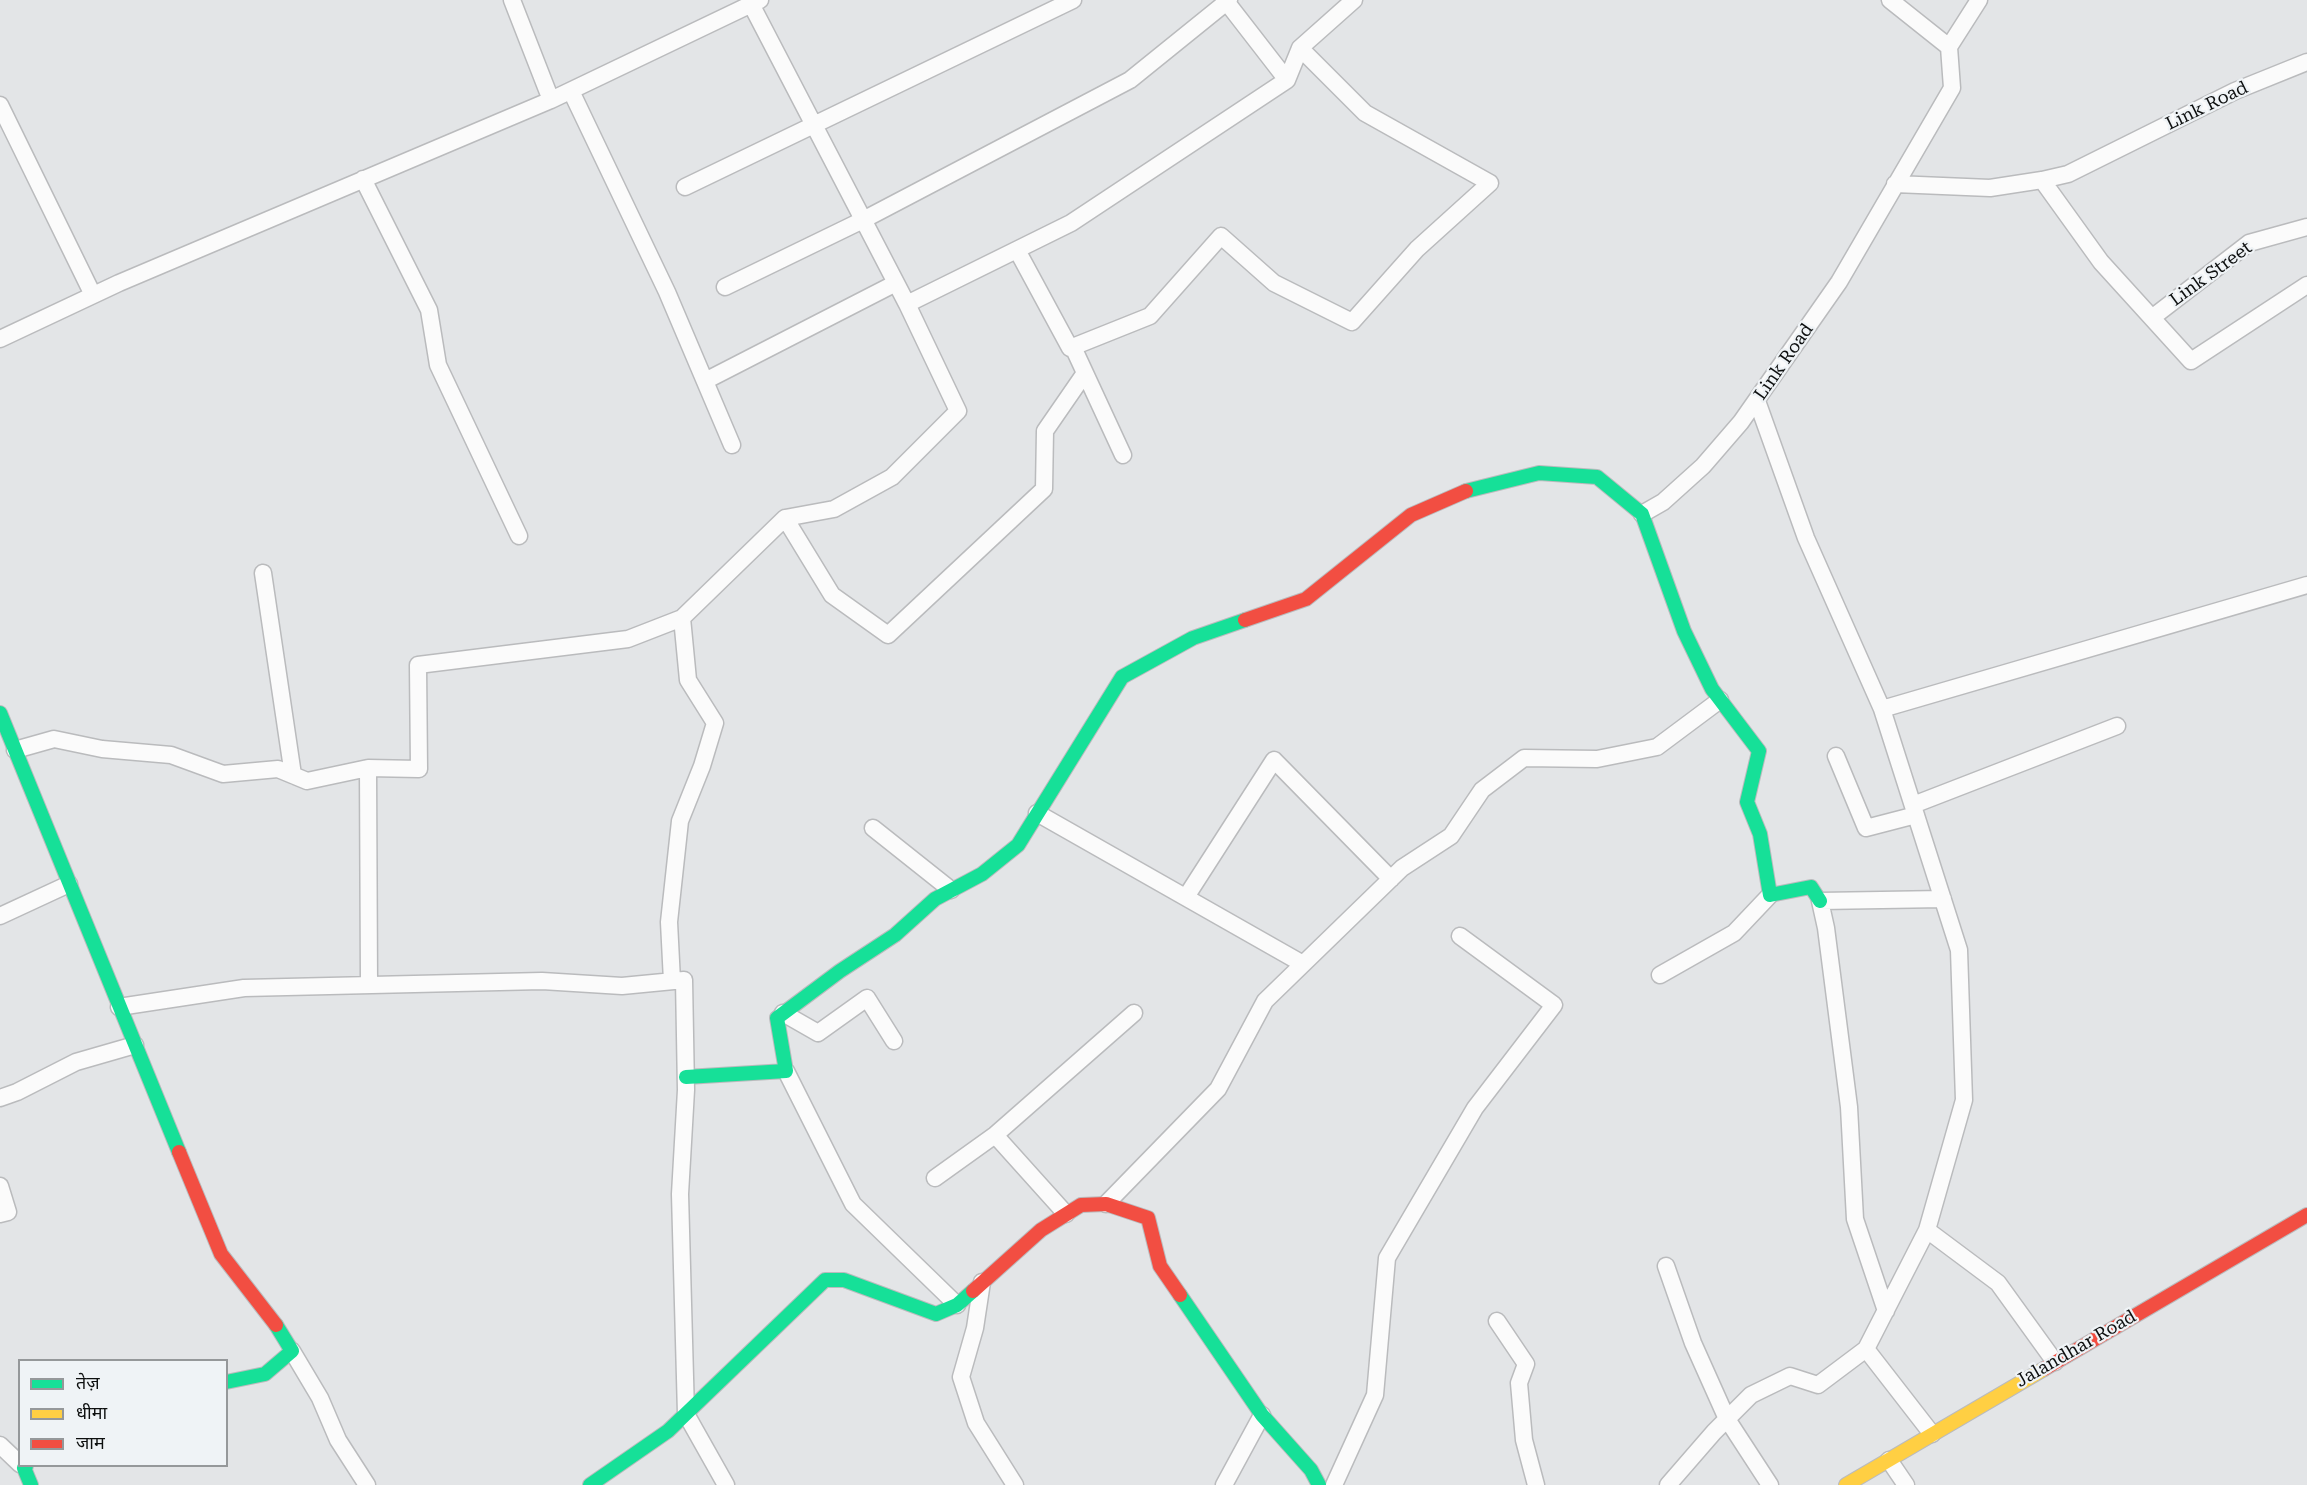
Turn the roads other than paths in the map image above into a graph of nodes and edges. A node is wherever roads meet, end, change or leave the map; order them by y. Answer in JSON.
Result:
{"nodes":[{"id":1,"x":512,"y":0,"type":"edge"},
{"id":2,"x":1073,"y":0,"type":"edge"},
{"id":3,"x":1227,"y":0,"type":"edge"},
{"id":4,"x":1354,"y":0,"type":"edge"},
{"id":5,"x":1890,"y":0,"type":"edge"},
{"id":6,"x":1979,"y":0,"type":"edge"},
{"id":7,"x":756,"y":2,"type":"edge"},
{"id":8,"x":1949,"y":47,"type":"junction"},
{"id":9,"x":1300,"y":48,"type":"junction"},
{"id":10,"x":2307,"y":62,"type":"edge"},
{"id":11,"x":1287,"y":80,"type":"junction"},
{"id":12,"x":571,"y":91,"type":"junction"},
{"id":13,"x":551,"y":100,"type":"junction"},
{"id":14,"x":0,"y":105,"type":"edge"},
{"id":15,"x":813,"y":124,"type":"junction"},
{"id":16,"x":363,"y":179,"type":"junction"},
{"id":17,"x":2042,"y":180,"type":"junction"},
{"id":18,"x":1895,"y":184,"type":"junction"},
{"id":19,"x":685,"y":187,"type":"dead end"},
{"id":20,"x":863,"y":220,"type":"junction"},
{"id":21,"x":2307,"y":227,"type":"edge"},
{"id":22,"x":1017,"y":249,"type":"junction"},
{"id":23,"x":896,"y":283,"type":"junction"},
{"id":24,"x":2307,"y":285,"type":"edge"},
{"id":25,"x":724,"y":287,"type":"dead end"},
{"id":26,"x":93,"y":295,"type":"junction"},
{"id":27,"x":907,"y":304,"type":"junction"},
{"id":28,"x":2152,"y":317,"type":"junction"},
{"id":29,"x":0,"y":339,"type":"edge"},
{"id":30,"x":1073,"y":346,"type":"junction"},
{"id":31,"x":1085,"y":373,"type":"junction"},
{"id":32,"x":705,"y":381,"type":"junction"},
{"id":33,"x":1756,"y":400,"type":"junction"},
{"id":34,"x":732,"y":445,"type":"dead end"},
{"id":35,"x":1123,"y":455,"type":"dead end"},
{"id":36,"x":1642,"y":514,"type":"junction"},
{"id":37,"x":785,"y":518,"type":"junction"},
{"id":38,"x":519,"y":536,"type":"dead end"},
{"id":39,"x":262,"y":573,"type":"dead end"},
{"id":40,"x":2307,"y":585,"type":"edge"},
{"id":41,"x":682,"y":618,"type":"junction"},
{"id":42,"x":1720,"y":700,"type":"junction"},
{"id":43,"x":1882,"y":709,"type":"junction"},
{"id":44,"x":1,"y":718,"type":"edge"},
{"id":45,"x":2117,"y":726,"type":"dead end"},
{"id":46,"x":15,"y":750,"type":"junction"},
{"id":47,"x":1836,"y":756,"type":"dead end"},
{"id":48,"x":368,"y":768,"type":"junction"},
{"id":49,"x":293,"y":775,"type":"junction"},
{"id":50,"x":1915,"y":810,"type":"junction"},
{"id":51,"x":1037,"y":813,"type":"junction"},
{"id":52,"x":873,"y":828,"type":"dead end"},
{"id":53,"x":1391,"y":879,"type":"junction"},
{"id":54,"x":69,"y":884,"type":"junction"},
{"id":55,"x":951,"y":890,"type":"junction"},
{"id":56,"x":1770,"y":895,"type":"junction"},
{"id":57,"x":1186,"y":897,"type":"junction"},
{"id":58,"x":1943,"y":899,"type":"junction"},
{"id":59,"x":1820,"y":901,"type":"junction"},
{"id":60,"x":0,"y":916,"type":"edge"},
{"id":61,"x":1460,"y":936,"type":"dead end"},
{"id":62,"x":1304,"y":964,"type":"junction"},
{"id":63,"x":1660,"y":975,"type":"dead end"},
{"id":64,"x":672,"y":981,"type":"junction"},
{"id":65,"x":369,"y":984,"type":"junction"},
{"id":66,"x":120,"y":1007,"type":"junction"},
{"id":67,"x":783,"y":1013,"type":"junction"},
{"id":68,"x":1134,"y":1013,"type":"dead end"},
{"id":69,"x":894,"y":1041,"type":"dead end"},
{"id":70,"x":135,"y":1045,"type":"junction"},
{"id":71,"x":786,"y":1071,"type":"junction"},
{"id":72,"x":686,"y":1077,"type":"junction"},
{"id":73,"x":0,"y":1098,"type":"edge"},
{"id":74,"x":995,"y":1136,"type":"junction"},
{"id":75,"x":935,"y":1178,"type":"dead end"},
{"id":76,"x":0,"y":1186,"type":"edge"},
{"id":77,"x":1106,"y":1204,"type":"junction"},
{"id":78,"x":0,"y":1214,"type":"edge"},
{"id":79,"x":1066,"y":1214,"type":"junction"},
{"id":80,"x":2307,"y":1215,"type":"edge"},
{"id":81,"x":1927,"y":1230,"type":"junction"},
{"id":82,"x":1666,"y":1266,"type":"dead end"},
{"id":83,"x":982,"y":1282,"type":"junction"},
{"id":84,"x":957,"y":1305,"type":"junction"},
{"id":85,"x":1886,"y":1311,"type":"junction"},
{"id":86,"x":1497,"y":1321,"type":"dead end"},
{"id":87,"x":1866,"y":1349,"type":"junction"},
{"id":88,"x":292,"y":1352,"type":"junction"},
{"id":89,"x":2055,"y":1362,"type":"junction"},
{"id":90,"x":228,"y":1382,"type":"edge"},
{"id":91,"x":686,"y":1414,"type":"junction"},
{"id":92,"x":1262,"y":1415,"type":"junction"},
{"id":93,"x":1727,"y":1419,"type":"junction"},
{"id":94,"x":1932,"y":1434,"type":"junction"},
{"id":95,"x":0,"y":1444,"type":"edge"},
{"id":96,"x":1889,"y":1460,"type":"junction"},
{"id":97,"x":18,"y":1461,"type":"edge"},
{"id":98,"x":23,"y":1467,"type":"edge"},
{"id":99,"x":32,"y":1485,"type":"edge"},
{"id":100,"x":367,"y":1485,"type":"edge"},
{"id":101,"x":590,"y":1485,"type":"edge"},
{"id":102,"x":726,"y":1485,"type":"edge"},
{"id":103,"x":1015,"y":1485,"type":"edge"},
{"id":104,"x":1224,"y":1485,"type":"edge"},
{"id":105,"x":1319,"y":1485,"type":"edge"},
{"id":106,"x":1334,"y":1485,"type":"edge"},
{"id":107,"x":1536,"y":1485,"type":"edge"},
{"id":108,"x":1668,"y":1485,"type":"edge"},
{"id":109,"x":1770,"y":1485,"type":"edge"},
{"id":110,"x":1846,"y":1485,"type":"edge"},
{"id":111,"x":1906,"y":1485,"type":"edge"}],
"edges":[{"from":1,"to":13,"type":"street"},
{"from":2,"to":15,"type":"street"},
{"from":3,"to":11,"type":"street"},
{"from":3,"to":20,"type":"street"},
{"from":4,"to":9,"type":"street"},
{"from":5,"to":8,"type":"street"},
{"from":6,"to":8,"type":"street"},
{"from":7,"to":12,"type":"street"},
{"from":7,"to":15,"type":"street"},
{"from":8,"to":18,"type":"street","name":"Link Road"},
{"from":9,"to":11,"type":"street"},
{"from":9,"to":30,"type":"street"},
{"from":10,"to":17,"type":"street","name":"Link Road"},
{"from":11,"to":22,"type":"street"},
{"from":12,"to":13,"type":"street"},
{"from":12,"to":32,"type":"street"},
{"from":13,"to":16,"type":"street"},
{"from":14,"to":26,"type":"street"},
{"from":15,"to":19,"type":"street"},
{"from":15,"to":20,"type":"street"},
{"from":16,"to":26,"type":"street"},
{"from":16,"to":38,"type":"street"},
{"from":17,"to":18,"type":"street","name":"Link Road"},
{"from":17,"to":28,"type":"street"},
{"from":18,"to":33,"type":"street","name":"Link Road"},
{"from":20,"to":23,"type":"street"},
{"from":20,"to":25,"type":"street"},
{"from":21,"to":28,"type":"street","name":"Link Street"},
{"from":22,"to":27,"type":"street"},
{"from":22,"to":30,"type":"street"},
{"from":23,"to":27,"type":"street"},
{"from":23,"to":32,"type":"street"},
{"from":24,"to":28,"type":"street"},
{"from":26,"to":29,"type":"street"},
{"from":27,"to":37,"type":"street"},
{"from":30,"to":31,"type":"street"},
{"from":31,"to":35,"type":"street"},
{"from":31,"to":37,"type":"street"},
{"from":32,"to":34,"type":"street"},
{"from":33,"to":36,"type":"street","name":"Link Road"},
{"from":33,"to":43,"type":"street"},
{"from":36,"to":42,"type":"street"},
{"from":36,"to":51,"type":"street"},
{"from":37,"to":41,"type":"street"},
{"from":39,"to":49,"type":"street"},
{"from":40,"to":43,"type":"street"},
{"from":41,"to":48,"type":"street"},
{"from":41,"to":64,"type":"street"},
{"from":42,"to":53,"type":"street"},
{"from":42,"to":56,"type":"street"},
{"from":43,"to":50,"type":"street"},
{"from":44,"to":46,"type":"street"},
{"from":45,"to":50,"type":"street"},
{"from":46,"to":49,"type":"street"},
{"from":46,"to":54,"type":"street"},
{"from":47,"to":50,"type":"street"},
{"from":48,"to":49,"type":"street"},
{"from":48,"to":65,"type":"street"},
{"from":50,"to":58,"type":"street"},
{"from":51,"to":55,"type":"street"},
{"from":51,"to":57,"type":"street"},
{"from":52,"to":55,"type":"street"},
{"from":53,"to":57,"type":"street"},
{"from":53,"to":62,"type":"street"},
{"from":54,"to":60,"type":"street"},
{"from":54,"to":66,"type":"street"},
{"from":55,"to":67,"type":"street"},
{"from":56,"to":59,"type":"street"},
{"from":56,"to":63,"type":"street"},
{"from":57,"to":62,"type":"street"},
{"from":58,"to":59,"type":"street"},
{"from":58,"to":81,"type":"street"},
{"from":59,"to":85,"type":"street"},
{"from":61,"to":106,"type":"street"},
{"from":62,"to":77,"type":"street"},
{"from":64,"to":65,"type":"street"},
{"from":64,"to":72,"type":"street"},
{"from":65,"to":66,"type":"street"},
{"from":66,"to":70,"type":"street"},
{"from":67,"to":69,"type":"street"},
{"from":67,"to":71,"type":"street"},
{"from":68,"to":74,"type":"street"},
{"from":70,"to":73,"type":"street"},
{"from":70,"to":88,"type":"street"},
{"from":71,"to":72,"type":"street"},
{"from":71,"to":84,"type":"street"},
{"from":72,"to":91,"type":"street"},
{"from":74,"to":75,"type":"street"},
{"from":74,"to":79,"type":"street"},
{"from":76,"to":78,"type":"street"},
{"from":77,"to":79,"type":"street"},
{"from":77,"to":92,"type":"street"},
{"from":79,"to":83,"type":"street"},
{"from":80,"to":89,"type":"street","name":"Jalandhar Road"},
{"from":81,"to":85,"type":"street"},
{"from":81,"to":89,"type":"street"},
{"from":82,"to":93,"type":"street"},
{"from":83,"to":84,"type":"street"},
{"from":83,"to":103,"type":"street"},
{"from":84,"to":91,"type":"street"},
{"from":85,"to":87,"type":"street"},
{"from":86,"to":107,"type":"street"},
{"from":87,"to":93,"type":"street"},
{"from":87,"to":94,"type":"street"},
{"from":88,"to":90,"type":"street"},
{"from":88,"to":100,"type":"street"},
{"from":89,"to":94,"type":"street","name":"Jalandhar Road"},
{"from":91,"to":101,"type":"street"},
{"from":91,"to":102,"type":"street"},
{"from":92,"to":104,"type":"street"},
{"from":92,"to":105,"type":"street"},
{"from":93,"to":108,"type":"street"},
{"from":93,"to":109,"type":"street"},
{"from":94,"to":96,"type":"street","name":"Jalandhar Road"},
{"from":95,"to":97,"type":"street"},
{"from":96,"to":110,"type":"street","name":"Jalandhar Road"},
{"from":96,"to":111,"type":"street"},
{"from":98,"to":99,"type":"street"}]}
